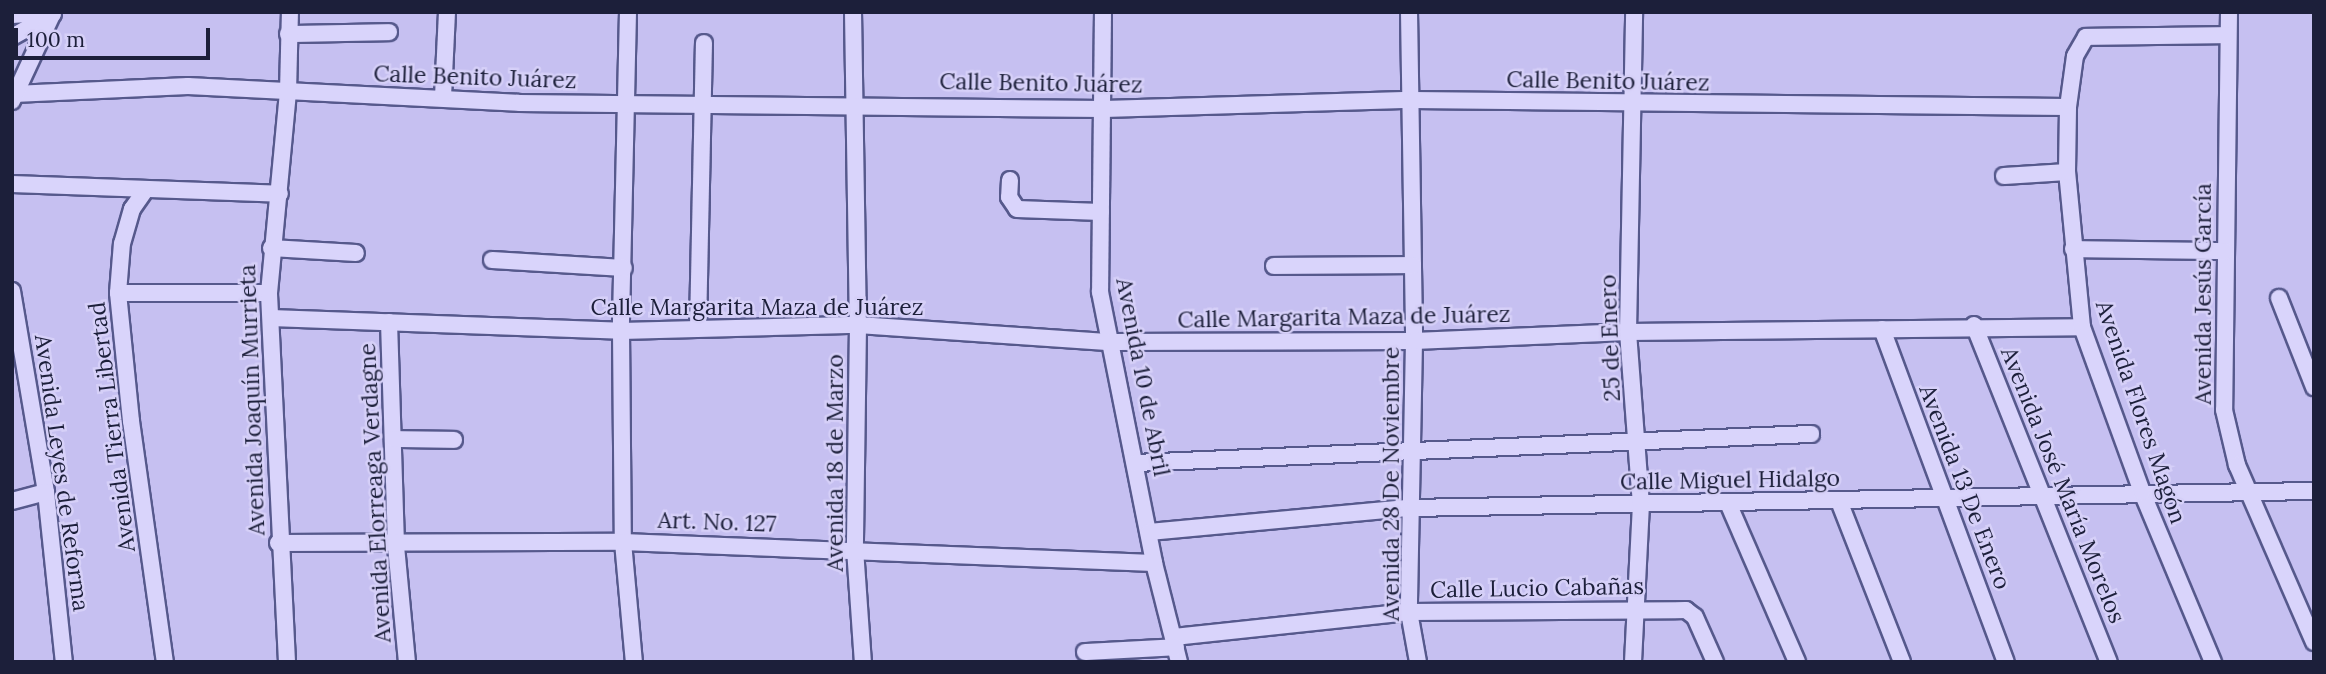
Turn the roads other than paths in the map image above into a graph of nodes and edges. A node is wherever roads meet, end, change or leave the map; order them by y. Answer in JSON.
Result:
{"nodes":[{"id":1,"x":290,"y":12,"type":"edge"},
{"id":2,"x":447,"y":12,"type":"edge"},
{"id":3,"x":628,"y":12,"type":"edge"},
{"id":4,"x":853,"y":12,"type":"edge"},
{"id":5,"x":1104,"y":12,"type":"edge"},
{"id":6,"x":1409,"y":12,"type":"edge"},
{"id":7,"x":1634,"y":12,"type":"edge"},
{"id":8,"x":2229,"y":12,"type":"edge"},
{"id":9,"x":12,"y":15,"type":"edge"},
{"id":10,"x":48,"y":17,"type":"edge"},
{"id":11,"x":389,"y":32,"type":"dead end"},
{"id":12,"x":288,"y":34,"type":"junction"},
{"id":13,"x":2228,"y":35,"type":"junction"},
{"id":14,"x":12,"y":37,"type":"edge"},
{"id":15,"x":704,"y":43,"type":"dead end"},
{"id":16,"x":288,"y":92,"type":"junction"},
{"id":17,"x":13,"y":97,"type":"edge"},
{"id":18,"x":443,"y":97,"type":"junction"},
{"id":19,"x":1412,"y":100,"type":"junction"},
{"id":20,"x":629,"y":102,"type":"junction"},
{"id":21,"x":702,"y":103,"type":"junction"},
{"id":22,"x":853,"y":103,"type":"junction"},
{"id":23,"x":1633,"y":105,"type":"junction"},
{"id":24,"x":2068,"y":107,"type":"junction"},
{"id":25,"x":1104,"y":109,"type":"junction"},
{"id":26,"x":2067,"y":172,"type":"junction"},
{"id":27,"x":2004,"y":176,"type":"dead end"},
{"id":28,"x":1010,"y":180,"type":"dead end"},
{"id":29,"x":12,"y":184,"type":"edge"},
{"id":30,"x":144,"y":192,"type":"junction"},
{"id":31,"x":280,"y":194,"type":"junction"},
{"id":32,"x":1101,"y":212,"type":"junction"},
{"id":33,"x":271,"y":248,"type":"junction"},
{"id":34,"x":2073,"y":249,"type":"junction"},
{"id":35,"x":2225,"y":251,"type":"junction"},
{"id":36,"x":356,"y":253,"type":"dead end"},
{"id":37,"x":492,"y":260,"type":"dead end"},
{"id":38,"x":1274,"y":265,"type":"dead end"},
{"id":39,"x":1413,"y":265,"type":"junction"},
{"id":40,"x":624,"y":268,"type":"junction"},
{"id":41,"x":12,"y":291,"type":"edge"},
{"id":42,"x":118,"y":293,"type":"junction"},
{"id":43,"x":269,"y":293,"type":"junction"},
{"id":44,"x":2279,"y":298,"type":"dead end"},
{"id":45,"x":271,"y":318,"type":"junction"},
{"id":46,"x":389,"y":322,"type":"junction"},
{"id":47,"x":858,"y":325,"type":"junction"},
{"id":48,"x":1974,"y":325,"type":"junction"},
{"id":49,"x":2082,"y":327,"type":"junction"},
{"id":50,"x":698,"y":328,"type":"junction"},
{"id":51,"x":1882,"y":329,"type":"junction"},
{"id":52,"x":621,"y":331,"type":"junction"},
{"id":53,"x":1628,"y":332,"type":"junction"},
{"id":54,"x":1414,"y":341,"type":"junction"},
{"id":55,"x":1110,"y":342,"type":"junction"},
{"id":56,"x":2314,"y":387,"type":"edge"},
{"id":57,"x":1811,"y":434,"type":"dead end"},
{"id":58,"x":393,"y":439,"type":"junction"},
{"id":59,"x":454,"y":440,"type":"dead end"},
{"id":60,"x":1638,"y":440,"type":"junction"},
{"id":61,"x":1410,"y":450,"type":"junction"},
{"id":62,"x":1135,"y":463,"type":"junction"},
{"id":63,"x":2247,"y":490,"type":"junction"},
{"id":64,"x":2314,"y":491,"type":"edge"},
{"id":65,"x":46,"y":492,"type":"junction"},
{"id":66,"x":2142,"y":492,"type":"junction"},
{"id":67,"x":2041,"y":494,"type":"junction"},
{"id":68,"x":1944,"y":495,"type":"junction"},
{"id":69,"x":12,"y":501,"type":"edge"},
{"id":70,"x":1839,"y":501,"type":"junction"},
{"id":71,"x":1728,"y":502,"type":"junction"},
{"id":72,"x":1641,"y":505,"type":"junction"},
{"id":73,"x":1410,"y":508,"type":"junction"},
{"id":74,"x":1149,"y":532,"type":"junction"},
{"id":75,"x":623,"y":542,"type":"junction"},
{"id":76,"x":278,"y":543,"type":"junction"},
{"id":77,"x":396,"y":546,"type":"junction"},
{"id":78,"x":855,"y":549,"type":"junction"},
{"id":79,"x":1154,"y":563,"type":"junction"},
{"id":80,"x":1636,"y":609,"type":"junction"},
{"id":81,"x":1409,"y":612,"type":"junction"},
{"id":82,"x":2314,"y":642,"type":"edge"},
{"id":83,"x":1177,"y":651,"type":"edge"},
{"id":84,"x":1085,"y":652,"type":"dead end"},
{"id":85,"x":64,"y":662,"type":"edge"},
{"id":86,"x":166,"y":662,"type":"edge"},
{"id":87,"x":287,"y":662,"type":"edge"},
{"id":88,"x":407,"y":662,"type":"edge"},
{"id":89,"x":634,"y":662,"type":"edge"},
{"id":90,"x":863,"y":662,"type":"edge"},
{"id":91,"x":1110,"y":662,"type":"edge"},
{"id":92,"x":1418,"y":662,"type":"edge"},
{"id":93,"x":1633,"y":662,"type":"edge"},
{"id":94,"x":1715,"y":662,"type":"edge"},
{"id":95,"x":1797,"y":662,"type":"edge"},
{"id":96,"x":1902,"y":662,"type":"edge"},
{"id":97,"x":2006,"y":662,"type":"edge"},
{"id":98,"x":2109,"y":662,"type":"edge"},
{"id":99,"x":2213,"y":662,"type":"edge"}],
"edges":[{"from":1,"to":12,"type":"street","name":"Avenida Joaquín Murrieta"},
{"from":2,"to":18,"type":"street"},
{"from":3,"to":20,"type":"street"},
{"from":4,"to":22,"type":"street","name":"Avenida 18 de Marzo"},
{"from":5,"to":25,"type":"street","name":"Avenida 10 de Abril"},
{"from":6,"to":19,"type":"street","name":"Avenida 28 De Noviembre"},
{"from":7,"to":23,"type":"street","name":"25 de Enero"},
{"from":8,"to":13,"type":"street","name":"Avenida Jesús García"},
{"from":9,"to":10,"type":"street"},
{"from":10,"to":14,"type":"street"},
{"from":10,"to":17,"type":"street"},
{"from":11,"to":12,"type":"street"},
{"from":12,"to":16,"type":"street","name":"Avenida Joaquín Murrieta"},
{"from":13,"to":24,"type":"street","name":"Avenida Flores Magón"},
{"from":13,"to":35,"type":"street","name":"Avenida Jesús García"},
{"from":15,"to":21,"type":"street"},
{"from":16,"to":17,"type":"street","name":"Calle Benito Juárez"},
{"from":16,"to":18,"type":"street","name":"Calle Benito Juárez"},
{"from":16,"to":31,"type":"street","name":"Avenida Joaquín Murrieta"},
{"from":18,"to":20,"type":"street","name":"Calle Benito Juárez"},
{"from":19,"to":23,"type":"street","name":"Calle Benito Juárez"},
{"from":19,"to":25,"type":"street","name":"Calle Benito Juárez"},
{"from":19,"to":39,"type":"street","name":"Avenida 28 De Noviembre"},
{"from":20,"to":21,"type":"street","name":"Calle Benito Juárez"},
{"from":20,"to":40,"type":"street"},
{"from":21,"to":22,"type":"street","name":"Calle Benito Juárez"},
{"from":21,"to":50,"type":"street"},
{"from":22,"to":25,"type":"street","name":"Calle Benito Juárez"},
{"from":22,"to":47,"type":"street","name":"Avenida 18 de Marzo"},
{"from":23,"to":24,"type":"street","name":"Calle Benito Juárez"},
{"from":23,"to":53,"type":"street","name":"25 de Enero"},
{"from":24,"to":26,"type":"street","name":"Avenida Flores Magón"},
{"from":25,"to":32,"type":"street","name":"Avenida 10 de Abril"},
{"from":26,"to":27,"type":"street"},
{"from":26,"to":34,"type":"street","name":"Avenida Flores Magón"},
{"from":28,"to":32,"type":"street"},
{"from":29,"to":30,"type":"street"},
{"from":30,"to":31,"type":"street"},
{"from":30,"to":42,"type":"street","name":"Avenida Tierra Libertad"},
{"from":31,"to":33,"type":"street","name":"Avenida Joaquín Murrieta"},
{"from":32,"to":55,"type":"street","name":"Avenida 10 de Abril"},
{"from":33,"to":36,"type":"street"},
{"from":33,"to":43,"type":"street","name":"Avenida Joaquín Murrieta"},
{"from":34,"to":35,"type":"street"},
{"from":34,"to":49,"type":"street","name":"Avenida Flores Magón"},
{"from":35,"to":63,"type":"street","name":"Avenida Jesús García"},
{"from":37,"to":40,"type":"street"},
{"from":38,"to":39,"type":"street"},
{"from":39,"to":54,"type":"street","name":"Avenida 28 De Noviembre"},
{"from":40,"to":52,"type":"street"},
{"from":41,"to":65,"type":"street","name":"Avenida Leyes de Reforma"},
{"from":42,"to":43,"type":"street"},
{"from":42,"to":86,"type":"street","name":"Avenida Tierra Libertad"},
{"from":43,"to":45,"type":"street","name":"Avenida Joaquín Murrieta"},
{"from":44,"to":56,"type":"street"},
{"from":45,"to":46,"type":"street","name":"Calle Margarita Maza de Juárez"},
{"from":45,"to":76,"type":"street","name":"Avenida Joaquín Murrieta"},
{"from":46,"to":52,"type":"street","name":"Calle Margarita Maza de Juárez"},
{"from":46,"to":58,"type":"street","name":"Avenida Elorreaga Verdagne"},
{"from":47,"to":50,"type":"street","name":"Calle Margarita Maza de Juárez"},
{"from":47,"to":55,"type":"street","name":"Calle Margarita Maza de Juárez"},
{"from":47,"to":78,"type":"street","name":"Avenida 18 de Marzo"},
{"from":48,"to":49,"type":"street","name":"Calle Margarita Maza de Juárez"},
{"from":48,"to":51,"type":"street","name":"Calle Margarita Maza de Juárez"},
{"from":48,"to":67,"type":"street","name":"Avenida José María Morelos"},
{"from":49,"to":66,"type":"street","name":"Avenida Flores Magón"},
{"from":50,"to":52,"type":"street","name":"Calle Margarita Maza de Juárez"},
{"from":51,"to":53,"type":"street","name":"Calle Margarita Maza de Juárez"},
{"from":51,"to":68,"type":"street","name":"Avenida 13 De Enero"},
{"from":52,"to":75,"type":"street"},
{"from":53,"to":54,"type":"street","name":"Calle Margarita Maza de Juárez"},
{"from":53,"to":60,"type":"street","name":"25 de Enero"},
{"from":54,"to":55,"type":"street","name":"Calle Margarita Maza de Juárez"},
{"from":54,"to":61,"type":"street","name":"Avenida 28 De Noviembre"},
{"from":55,"to":62,"type":"street","name":"Avenida 10 de Abril"},
{"from":57,"to":60,"type":"street"},
{"from":58,"to":59,"type":"street"},
{"from":58,"to":77,"type":"street","name":"Avenida Elorreaga Verdagne"},
{"from":60,"to":61,"type":"street"},
{"from":60,"to":72,"type":"street","name":"25 de Enero"},
{"from":61,"to":62,"type":"street"},
{"from":61,"to":73,"type":"street","name":"Avenida 28 De Noviembre"},
{"from":62,"to":74,"type":"street","name":"Avenida 10 de Abril"},
{"from":63,"to":64,"type":"street","name":"Calle Miguel Hidalgo"},
{"from":63,"to":66,"type":"street","name":"Calle Miguel Hidalgo"},
{"from":63,"to":82,"type":"street","name":"Avenida Jesús García"},
{"from":65,"to":69,"type":"street"},
{"from":65,"to":85,"type":"street","name":"Avenida Leyes de Reforma"},
{"from":66,"to":67,"type":"street","name":"Calle Miguel Hidalgo"},
{"from":66,"to":99,"type":"street","name":"Avenida Flores Magón"},
{"from":67,"to":68,"type":"street","name":"Calle Miguel Hidalgo"},
{"from":67,"to":98,"type":"street","name":"Avenida José María Morelos"},
{"from":68,"to":70,"type":"street","name":"Calle Miguel Hidalgo"},
{"from":68,"to":97,"type":"street","name":"Avenida 13 De Enero"},
{"from":70,"to":71,"type":"street","name":"Calle Miguel Hidalgo"},
{"from":70,"to":96,"type":"street"},
{"from":71,"to":72,"type":"street","name":"Calle Miguel Hidalgo"},
{"from":71,"to":95,"type":"street"},
{"from":72,"to":73,"type":"street","name":"Calle Miguel Hidalgo"},
{"from":72,"to":80,"type":"street","name":"25 de Enero"},
{"from":73,"to":74,"type":"street","name":"Calle Miguel Hidalgo"},
{"from":73,"to":81,"type":"street","name":"Avenida 28 De Noviembre"},
{"from":74,"to":79,"type":"street","name":"Avenida 10 de Abril"},
{"from":75,"to":77,"type":"street","name":"Art. No. 127"},
{"from":75,"to":78,"type":"street","name":"Art. No. 127"},
{"from":75,"to":89,"type":"street"},
{"from":76,"to":77,"type":"street","name":"Art. No. 127"},
{"from":76,"to":87,"type":"street","name":"Avenida Joaquín Murrieta"},
{"from":77,"to":88,"type":"street","name":"Avenida Elorreaga Verdagne"},
{"from":78,"to":79,"type":"street","name":"Art. No. 127"},
{"from":78,"to":90,"type":"street","name":"Avenida 18 de Marzo"},
{"from":79,"to":83,"type":"street","name":"Avenida 10 de Abril"},
{"from":80,"to":81,"type":"street","name":"Calle Lucio Cabañas"},
{"from":80,"to":93,"type":"street","name":"25 de Enero"},
{"from":80,"to":94,"type":"street","name":"Calle Lucio Cabañas"},
{"from":81,"to":83,"type":"street","name":"Calle Lucio Cabañas"},
{"from":81,"to":92,"type":"street","name":"Avenida 28 De Noviembre"},
{"from":83,"to":84,"type":"street"},
{"from":83,"to":91,"type":"street"}]}
